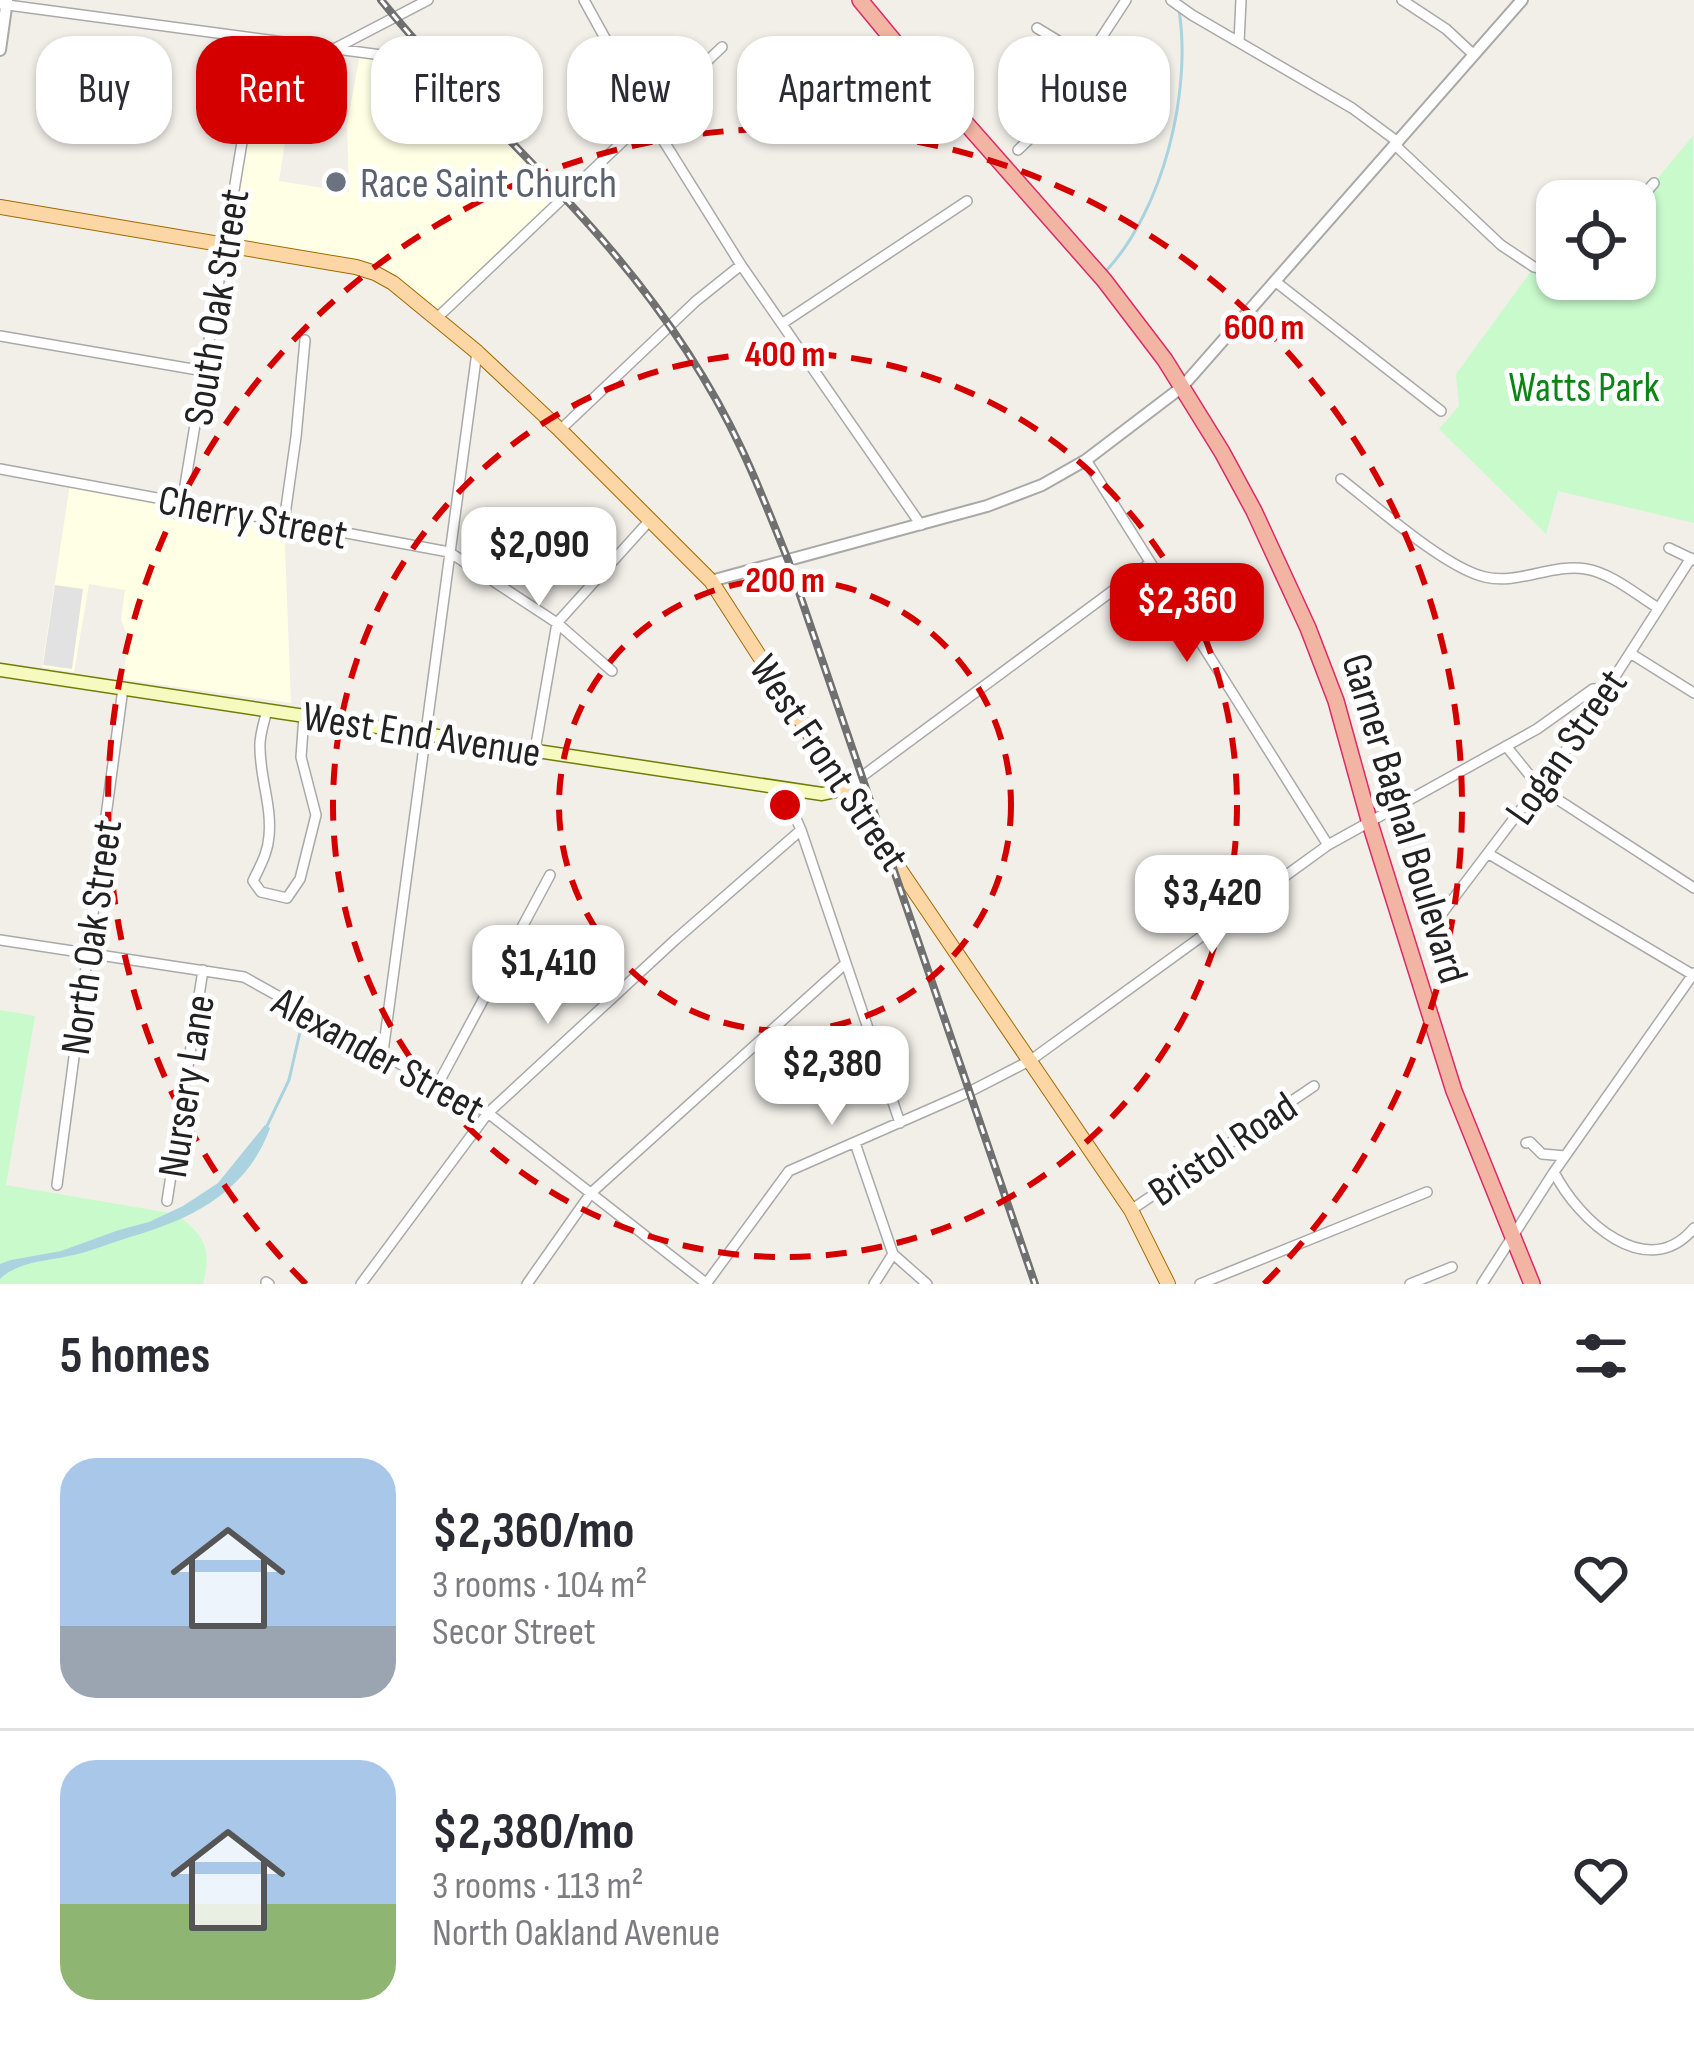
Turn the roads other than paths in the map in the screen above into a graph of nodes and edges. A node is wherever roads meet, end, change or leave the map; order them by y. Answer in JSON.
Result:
{"nodes":[{"id":1,"x":428,"y":0,"type":"edge"},
{"id":2,"x":584,"y":0,"type":"edge"},
{"id":3,"x":860,"y":0,"type":"edge"},
{"id":4,"x":1126,"y":0,"type":"edge"},
{"id":5,"x":1171,"y":0,"type":"edge"},
{"id":6,"x":1241,"y":0,"type":"edge"},
{"id":7,"x":1402,"y":0,"type":"edge"},
{"id":8,"x":1522,"y":0,"type":"edge"},
{"id":9,"x":5,"y":3,"type":"edge"},
{"id":10,"x":1037,"y":28,"type":"dead end"},
{"id":11,"x":232,"y":36,"type":"edge"},
{"id":12,"x":604,"y":36,"type":"edge"},
{"id":13,"x":1051,"y":36,"type":"edge"},
{"id":14,"x":1102,"y":36,"type":"edge"},
{"id":15,"x":347,"y":42,"type":"edge"},
{"id":16,"x":1239,"y":42,"type":"junction"},
{"id":17,"x":722,"y":46,"type":"dead end"},
{"id":18,"x":0,"y":50,"type":"edge"},
{"id":19,"x":713,"y":55,"type":"edge"},
{"id":20,"x":1474,"y":55,"type":"junction"},
{"id":21,"x":1396,"y":143,"type":"junction"},
{"id":22,"x":242,"y":144,"type":"edge"},
{"id":23,"x":619,"y":144,"type":"edge"},
{"id":24,"x":665,"y":144,"type":"edge"},
{"id":25,"x":1024,"y":144,"type":"edge"},
{"id":26,"x":1018,"y":150,"type":"dead end"},
{"id":27,"x":967,"y":201,"type":"dead end"},
{"id":28,"x":0,"y":207,"type":"edge"},
{"id":29,"x":225,"y":245,"type":"junction"},
{"id":30,"x":741,"y":265,"type":"junction"},
{"id":31,"x":1536,"y":268,"type":"edge"},
{"id":32,"x":1276,"y":282,"type":"junction"},
{"id":33,"x":437,"y":318,"type":"junction"},
{"id":34,"x":783,"y":323,"type":"junction"},
{"id":35,"x":0,"y":336,"type":"edge"},
{"id":36,"x":304,"y":340,"type":"dead end"},
{"id":37,"x":477,"y":352,"type":"junction"},
{"id":38,"x":204,"y":371,"type":"junction"},
{"id":39,"x":1182,"y":387,"type":"junction"},
{"id":40,"x":1441,"y":411,"type":"dead end"},
{"id":41,"x":560,"y":430,"type":"junction"},
{"id":42,"x":1086,"y":460,"type":"junction"},
{"id":43,"x":0,"y":469,"type":"edge"},
{"id":44,"x":1341,"y":479,"type":"dead end"},
{"id":45,"x":182,"y":503,"type":"junction"},
{"id":46,"x":650,"y":520,"type":"junction"},
{"id":47,"x":284,"y":521,"type":"junction"},
{"id":48,"x":920,"y":525,"type":"junction"},
{"id":49,"x":1670,"y":548,"type":"dead end"},
{"id":50,"x":449,"y":552,"type":"junction"},
{"id":51,"x":1692,"y":559,"type":"edge"},
{"id":52,"x":1150,"y":563,"type":"junction"},
{"id":53,"x":711,"y":581,"type":"junction"},
{"id":54,"x":1658,"y":608,"type":"junction"},
{"id":55,"x":557,"y":623,"type":"junction"},
{"id":56,"x":1630,"y":652,"type":"junction"},
{"id":57,"x":0,"y":670,"type":"edge"},
{"id":58,"x":612,"y":671,"type":"dead end"},
{"id":59,"x":123,"y":688,"type":"junction"},
{"id":60,"x":1607,"y":688,"type":"junction"},
{"id":61,"x":1694,"y":693,"type":"edge"},
{"id":62,"x":267,"y":710,"type":"junction"},
{"id":63,"x":304,"y":716,"type":"junction"},
{"id":64,"x":424,"y":734,"type":"junction"},
{"id":65,"x":1506,"y":746,"type":"junction"},
{"id":66,"x":535,"y":750,"type":"junction"},
{"id":67,"x":783,"y":788,"type":"junction"},
{"id":68,"x":1540,"y":788,"type":"junction"},
{"id":69,"x":844,"y":789,"type":"junction"},
{"id":70,"x":1369,"y":820,"type":"junction"},
{"id":71,"x":801,"y":830,"type":"junction"},
{"id":72,"x":1328,"y":845,"type":"junction"},
{"id":73,"x":1489,"y":854,"type":"junction"},
{"id":74,"x":550,"y":875,"type":"dead end"},
{"id":75,"x":1694,"y":888,"type":"edge"},
{"id":76,"x":1431,"y":928,"type":"dead end"},
{"id":77,"x":0,"y":940,"type":"edge"},
{"id":78,"x":89,"y":952,"type":"junction"},
{"id":79,"x":845,"y":964,"type":"junction"},
{"id":80,"x":203,"y":970,"type":"junction"},
{"id":81,"x":1693,"y":974,"type":"edge"},
{"id":82,"x":383,"y":1052,"type":"junction"},
{"id":83,"x":1031,"y":1060,"type":"junction"},
{"id":84,"x":438,"y":1084,"type":"junction"},
{"id":85,"x":1314,"y":1086,"type":"dead end"},
{"id":86,"x":488,"y":1112,"type":"junction"},
{"id":87,"x":900,"y":1123,"type":"junction"},
{"id":88,"x":855,"y":1143,"type":"junction"},
{"id":89,"x":1526,"y":1143,"type":"dead end"},
{"id":90,"x":1565,"y":1156,"type":"junction"},
{"id":91,"x":1554,"y":1172,"type":"junction"},
{"id":92,"x":57,"y":1186,"type":"dead end"},
{"id":93,"x":1427,"y":1192,"type":"dead end"},
{"id":94,"x":592,"y":1193,"type":"junction"},
{"id":95,"x":167,"y":1201,"type":"dead end"},
{"id":96,"x":1131,"y":1210,"type":"junction"},
{"id":97,"x":1693,"y":1231,"type":"edge"},
{"id":98,"x":1512,"y":1238,"type":"junction"},
{"id":99,"x":893,"y":1254,"type":"junction"},
{"id":100,"x":1452,"y":1268,"type":"dead end"},
{"id":101,"x":361,"y":1284,"type":"edge"},
{"id":102,"x":526,"y":1284,"type":"edge"},
{"id":103,"x":707,"y":1284,"type":"edge"},
{"id":104,"x":874,"y":1284,"type":"edge"},
{"id":105,"x":927,"y":1284,"type":"edge"},
{"id":106,"x":1168,"y":1284,"type":"edge"},
{"id":107,"x":1199,"y":1284,"type":"edge"},
{"id":108,"x":1410,"y":1284,"type":"edge"},
{"id":109,"x":1483,"y":1284,"type":"edge"},
{"id":110,"x":1532,"y":1284,"type":"edge"}],
"edges":[{"from":1,"to":15,"type":"street"},
{"from":2,"to":12,"type":"street"},
{"from":3,"to":39,"type":"highway","name":"Garner Bagnal Boulevard"},
{"from":4,"to":14,"type":"street"},
{"from":5,"to":16,"type":"street"},
{"from":6,"to":16,"type":"street"},
{"from":7,"to":20,"type":"street"},
{"from":8,"to":20,"type":"street"},
{"from":9,"to":11,"type":"street"},
{"from":9,"to":18,"type":"street"},
{"from":10,"to":13,"type":"street"},
{"from":16,"to":21,"type":"street"},
{"from":17,"to":19,"type":"street"},
{"from":20,"to":21,"type":"street"},
{"from":21,"to":31,"type":"street"},
{"from":21,"to":32,"type":"street"},
{"from":22,"to":29,"type":"street","name":"South Oak Street"},
{"from":23,"to":33,"type":"street"},
{"from":24,"to":30,"type":"street"},
{"from":25,"to":26,"type":"street"},
{"from":27,"to":34,"type":"street"},
{"from":28,"to":29,"type":"main road","name":"West Front Street"},
{"from":29,"to":33,"type":"main road","name":"West Front Street"},
{"from":29,"to":38,"type":"street","name":"South Oak Street"},
{"from":30,"to":34,"type":"street"},
{"from":30,"to":41,"type":"street"},
{"from":32,"to":39,"type":"street"},
{"from":32,"to":40,"type":"street"},
{"from":33,"to":37,"type":"main road","name":"West Front Street"},
{"from":34,"to":48,"type":"street"},
{"from":35,"to":38,"type":"street"},
{"from":36,"to":47,"type":"street"},
{"from":37,"to":41,"type":"main road","name":"West Front Street"},
{"from":37,"to":50,"type":"street"},
{"from":38,"to":45,"type":"street","name":"South Oak Street"},
{"from":39,"to":42,"type":"street"},
{"from":39,"to":70,"type":"highway","name":"Garner Bagnal Boulevard"},
{"from":41,"to":46,"type":"main road","name":"West Front Street"},
{"from":42,"to":48,"type":"street"},
{"from":42,"to":52,"type":"street"},
{"from":43,"to":45,"type":"street","name":"Cherry Street"},
{"from":44,"to":54,"type":"street"},
{"from":45,"to":47,"type":"street","name":"Cherry Street"},
{"from":46,"to":53,"type":"main road","name":"West Front Street"},
{"from":46,"to":55,"type":"street"},
{"from":47,"to":50,"type":"street","name":"Cherry Street"},
{"from":48,"to":53,"type":"street"},
{"from":49,"to":51,"type":"street"},
{"from":50,"to":55,"type":"street","name":"Cherry Street"},
{"from":50,"to":64,"type":"street"},
{"from":51,"to":54,"type":"street","name":"Logan Street"},
{"from":52,"to":69,"type":"street"},
{"from":52,"to":72,"type":"street"},
{"from":53,"to":69,"type":"main road","name":"West Front Street"},
{"from":54,"to":56,"type":"street","name":"Logan Street"},
{"from":55,"to":58,"type":"street","name":"Cherry Street"},
{"from":55,"to":66,"type":"street"},
{"from":56,"to":60,"type":"street","name":"Logan Street"},
{"from":56,"to":61,"type":"street"},
{"from":57,"to":59,"type":"main road","name":"West End Avenue"},
{"from":59,"to":62,"type":"main road","name":"West End Avenue"},
{"from":59,"to":78,"type":"street","name":"North Oak Street"},
{"from":60,"to":65,"type":"street"},
{"from":60,"to":68,"type":"street","name":"Logan Street"},
{"from":62,"to":63,"type":"main road","name":"West End Avenue"},
{"from":62,"to":63,"type":"street"},
{"from":63,"to":64,"type":"main road","name":"West End Avenue"},
{"from":64,"to":66,"type":"main road","name":"West End Avenue"},
{"from":64,"to":82,"type":"street"},
{"from":65,"to":68,"type":"street"},
{"from":65,"to":70,"type":"street"},
{"from":66,"to":67,"type":"main road","name":"West End Avenue"},
{"from":67,"to":69,"type":"main road","name":"West End Avenue"},
{"from":67,"to":71,"type":"street"},
{"from":68,"to":73,"type":"street","name":"Logan Street"},
{"from":68,"to":75,"type":"street"},
{"from":69,"to":83,"type":"main road","name":"West Front Street"},
{"from":70,"to":72,"type":"street"},
{"from":70,"to":98,"type":"highway","name":"Garner Bagnal Boulevard"},
{"from":71,"to":79,"type":"street"},
{"from":71,"to":86,"type":"street"},
{"from":72,"to":83,"type":"street"},
{"from":73,"to":76,"type":"street","name":"Logan Street"},
{"from":73,"to":81,"type":"street"},
{"from":74,"to":84,"type":"street"},
{"from":77,"to":78,"type":"street","name":"Alexander Street"},
{"from":78,"to":80,"type":"street","name":"Alexander Street"},
{"from":78,"to":92,"type":"street","name":"North Oak Street"},
{"from":79,"to":87,"type":"street"},
{"from":79,"to":94,"type":"street"},
{"from":80,"to":82,"type":"street","name":"Alexander Street"},
{"from":80,"to":95,"type":"street","name":"Nursery Lane"},
{"from":81,"to":90,"type":"street"},
{"from":82,"to":84,"type":"street","name":"Alexander Street"},
{"from":83,"to":87,"type":"street"},
{"from":83,"to":96,"type":"main road","name":"West Front Street"},
{"from":84,"to":86,"type":"street","name":"Alexander Street"},
{"from":85,"to":96,"type":"street","name":"Bristol Road"},
{"from":86,"to":94,"type":"street","name":"Alexander Street"},
{"from":86,"to":101,"type":"street"},
{"from":87,"to":88,"type":"street"},
{"from":88,"to":99,"type":"street"},
{"from":88,"to":103,"type":"street"},
{"from":89,"to":90,"type":"street"},
{"from":90,"to":91,"type":"street"},
{"from":91,"to":97,"type":"street"},
{"from":91,"to":98,"type":"street"},
{"from":93,"to":107,"type":"street"},
{"from":94,"to":102,"type":"street"},
{"from":94,"to":103,"type":"street","name":"Alexander Street"},
{"from":96,"to":106,"type":"main road","name":"West Front Street"},
{"from":98,"to":109,"type":"street"},
{"from":98,"to":110,"type":"highway","name":"Garner Bagnal Boulevard"},
{"from":99,"to":104,"type":"street"},
{"from":99,"to":105,"type":"street"},
{"from":100,"to":108,"type":"street"}]}
